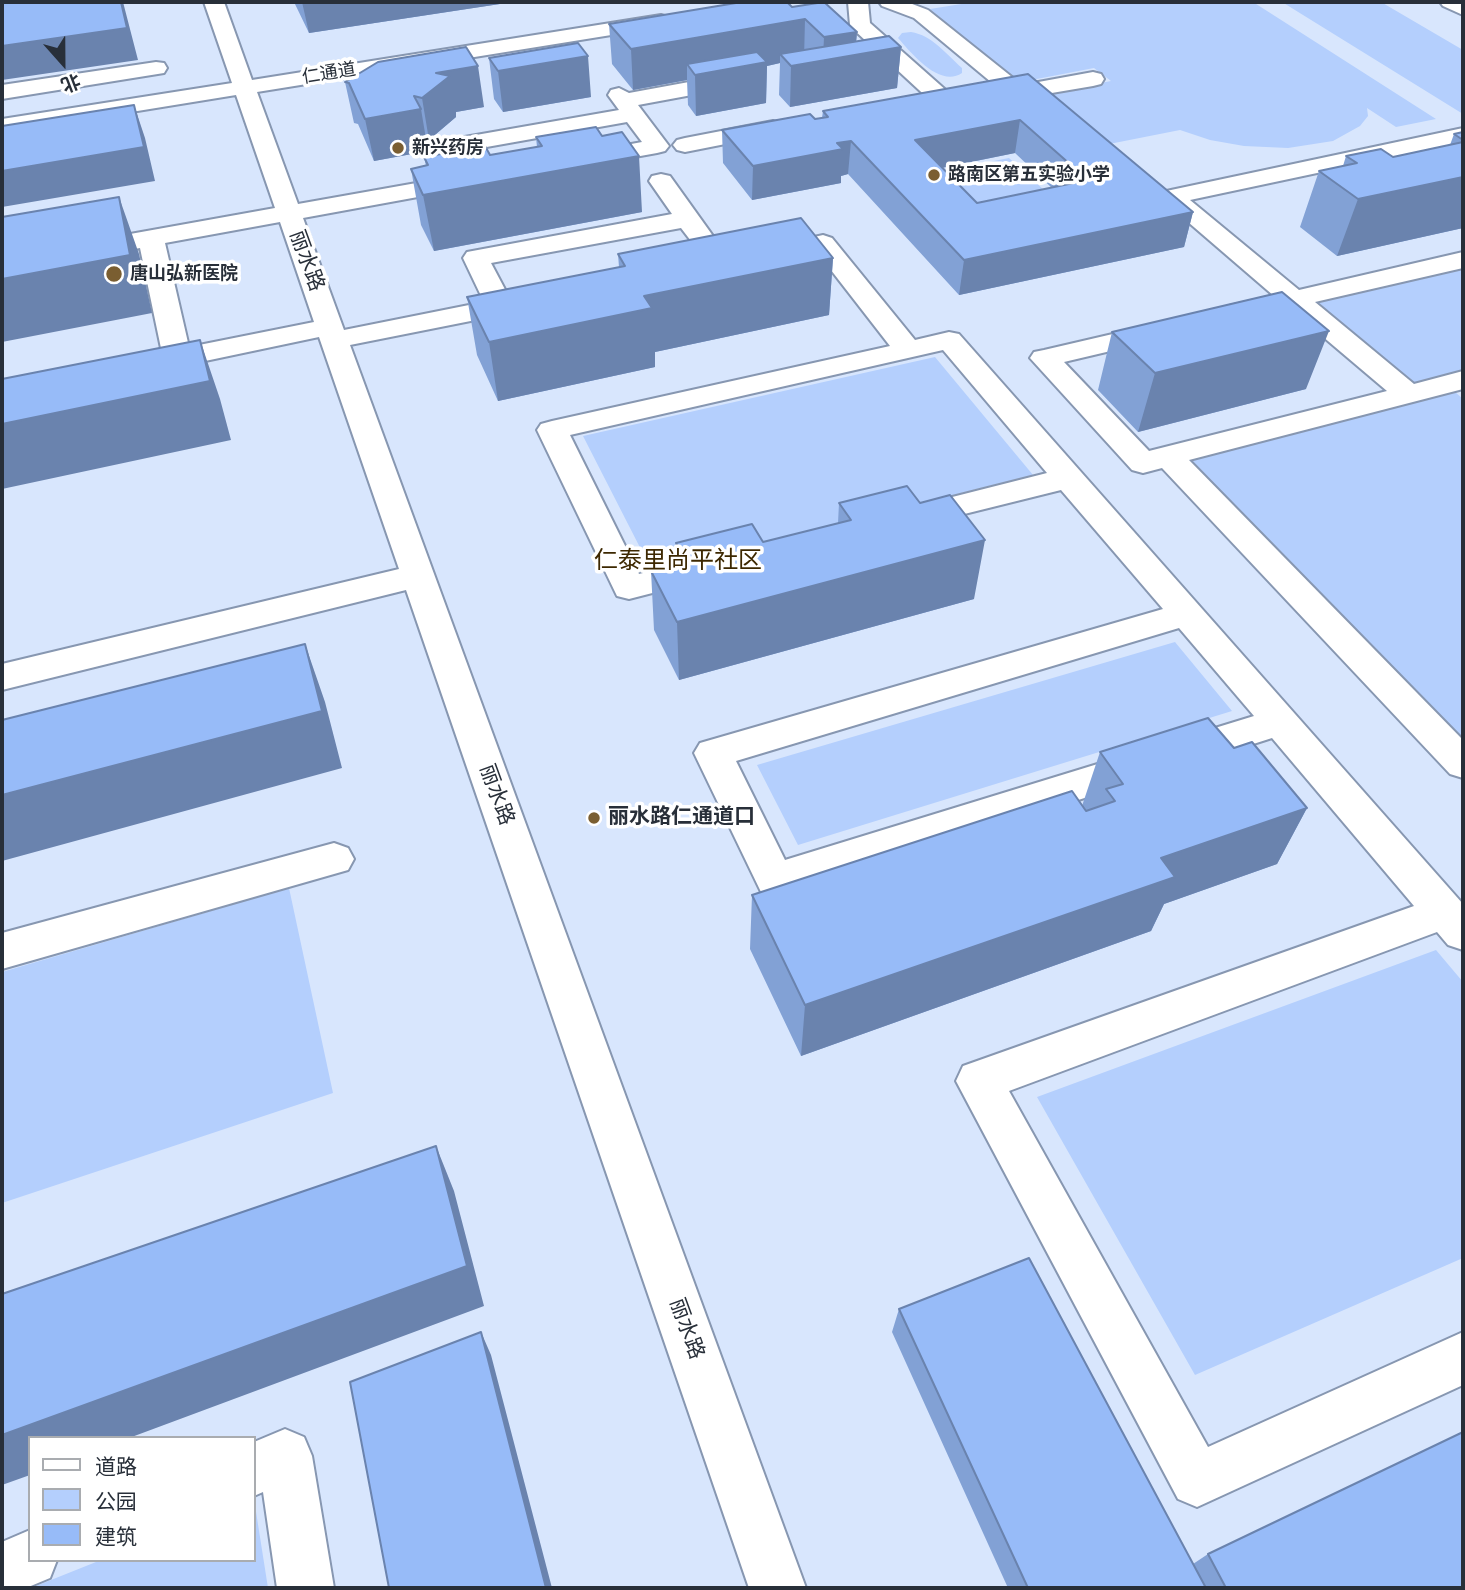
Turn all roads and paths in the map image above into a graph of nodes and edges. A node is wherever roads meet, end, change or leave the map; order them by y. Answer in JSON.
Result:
{"nodes":[{"id":1,"x":214,"y":2,"type":"edge"},
{"id":2,"x":858,"y":2,"type":"edge"},
{"id":3,"x":889,"y":2,"type":"edge"},
{"id":4,"x":1450,"y":2,"type":"edge"},
{"id":5,"x":1463,"y":9,"type":"edge"},
{"id":6,"x":677,"y":18,"type":"edge"},
{"id":7,"x":156,"y":68,"type":"dead end"},
{"id":8,"x":1093,"y":79,"type":"dead end"},
{"id":9,"x":739,"y":80,"type":"edge"},
{"id":10,"x":243,"y":87,"type":"junction"},
{"id":11,"x":2,"y":92,"type":"edge"},
{"id":12,"x":1015,"y":93,"type":"junction"},
{"id":13,"x":940,"y":97,"type":"junction"},
{"id":14,"x":913,"y":102,"type":"edge"},
{"id":15,"x":625,"y":103,"type":"junction"},
{"id":16,"x":1039,"y":110,"type":"edge"},
{"id":17,"x":792,"y":125,"type":"edge"},
{"id":18,"x":2,"y":126,"type":"edge"},
{"id":19,"x":1463,"y":135,"type":"edge"},
{"id":20,"x":685,"y":145,"type":"dead end"},
{"id":21,"x":436,"y":149,"type":"dead end"},
{"id":22,"x":564,"y":163,"type":"edge"},
{"id":23,"x":484,"y":177,"type":"edge"},
{"id":24,"x":661,"y":181,"type":"dead end"},
{"id":25,"x":1154,"y":210,"type":"edge"},
{"id":26,"x":289,"y":213,"type":"junction"},
{"id":27,"x":688,"y":219,"type":"junction"},
{"id":28,"x":151,"y":238,"type":"junction"},
{"id":29,"x":1195,"y":246,"type":"edge"},
{"id":30,"x":711,"y":253,"type":"edge"},
{"id":31,"x":744,"y":259,"type":"edge"},
{"id":32,"x":1463,"y":260,"type":"edge"},
{"id":33,"x":2,"y":265,"type":"edge"},
{"id":34,"x":555,"y":296,"type":"edge"},
{"id":35,"x":1294,"y":299,"type":"junction"},
{"id":36,"x":500,"y":307,"type":"junction"},
{"id":37,"x":1215,"y":317,"type":"edge"},
{"id":38,"x":1189,"y":324,"type":"edge"},
{"id":39,"x":332,"y":334,"type":"junction"},
{"id":40,"x":908,"y":350,"type":"junction"},
{"id":41,"x":177,"y":358,"type":"junction"},
{"id":42,"x":123,"y":369,"type":"edge"},
{"id":43,"x":1463,"y":379,"type":"edge"},
{"id":44,"x":1408,"y":393,"type":"junction"},
{"id":45,"x":1168,"y":456,"type":"junction"},
{"id":46,"x":1068,"y":478,"type":"junction"},
{"id":47,"x":882,"y":524,"type":"edge"},
{"id":48,"x":735,"y":561,"type":"edge"},
{"id":49,"x":418,"y":576,"type":"junction"},
{"id":50,"x":1187,"y":614,"type":"junction"},
{"id":51,"x":2,"y":677,"type":"edge"},
{"id":52,"x":1280,"y":722,"type":"junction"},
{"id":53,"x":1463,"y":764,"type":"edge"},
{"id":54,"x":334,"y":859,"type":"dead end"},
{"id":55,"x":1454,"y":923,"type":"edge"},
{"id":56,"x":2,"y":951,"type":"edge"},
{"id":57,"x":1463,"y":1358,"type":"edge"},
{"id":58,"x":256,"y":1468,"type":"edge"},
{"id":59,"x":28,"y":1559,"type":"edge"},
{"id":60,"x":2,"y":1570,"type":"edge"},
{"id":61,"x":306,"y":1588,"type":"edge"},
{"id":62,"x":778,"y":1588,"type":"edge"}],
"edges":[{"from":1,"to":10,"type":"street","name":"丽水路"},
{"from":2,"to":13,"type":"street"},
{"from":3,"to":12,"type":"street"},
{"from":4,"to":5,"type":"street"},
{"from":6,"to":10,"type":"street","name":"仁通道"},
{"from":7,"to":11,"type":"street"},
{"from":8,"to":12,"type":"street"},
{"from":9,"to":15,"type":"street"},
{"from":10,"to":18,"type":"street","name":"仁通道"},
{"from":10,"to":26,"type":"street","name":"丽水路"},
{"from":12,"to":13,"type":"street"},
{"from":12,"to":16,"type":"street"},
{"from":13,"to":14,"type":"street"},
{"from":15,"to":21,"type":"street"},
{"from":15,"to":22,"type":"street"},
{"from":17,"to":20,"type":"street"},
{"from":19,"to":35,"type":"street"},
{"from":23,"to":26,"type":"street"},
{"from":24,"to":27,"type":"street"},
{"from":25,"to":29,"type":"street"},
{"from":26,"to":28,"type":"street"},
{"from":26,"to":39,"type":"street","name":"丽水路"},
{"from":27,"to":30,"type":"street"},
{"from":27,"to":36,"type":"street"},
{"from":28,"to":33,"type":"street"},
{"from":28,"to":41,"type":"street"},
{"from":31,"to":40,"type":"street"},
{"from":32,"to":35,"type":"street"},
{"from":34,"to":36,"type":"street"},
{"from":35,"to":37,"type":"street"},
{"from":35,"to":44,"type":"street"},
{"from":36,"to":39,"type":"street"},
{"from":38,"to":45,"type":"street"},
{"from":39,"to":41,"type":"street"},
{"from":39,"to":49,"type":"street","name":"丽水路"},
{"from":40,"to":46,"type":"street"},
{"from":40,"to":48,"type":"street"},
{"from":41,"to":42,"type":"street"},
{"from":43,"to":44,"type":"street"},
{"from":44,"to":45,"type":"street"},
{"from":45,"to":53,"type":"street"},
{"from":46,"to":47,"type":"street"},
{"from":46,"to":50,"type":"street"},
{"from":49,"to":51,"type":"street"},
{"from":49,"to":62,"type":"street","name":"丽水路"},
{"from":50,"to":52,"type":"street"},
{"from":50,"to":52,"type":"street"},
{"from":52,"to":55,"type":"street"},
{"from":54,"to":56,"type":"street"},
{"from":55,"to":57,"type":"street"},
{"from":58,"to":61,"type":"street"},
{"from":59,"to":60,"type":"street"}]}
